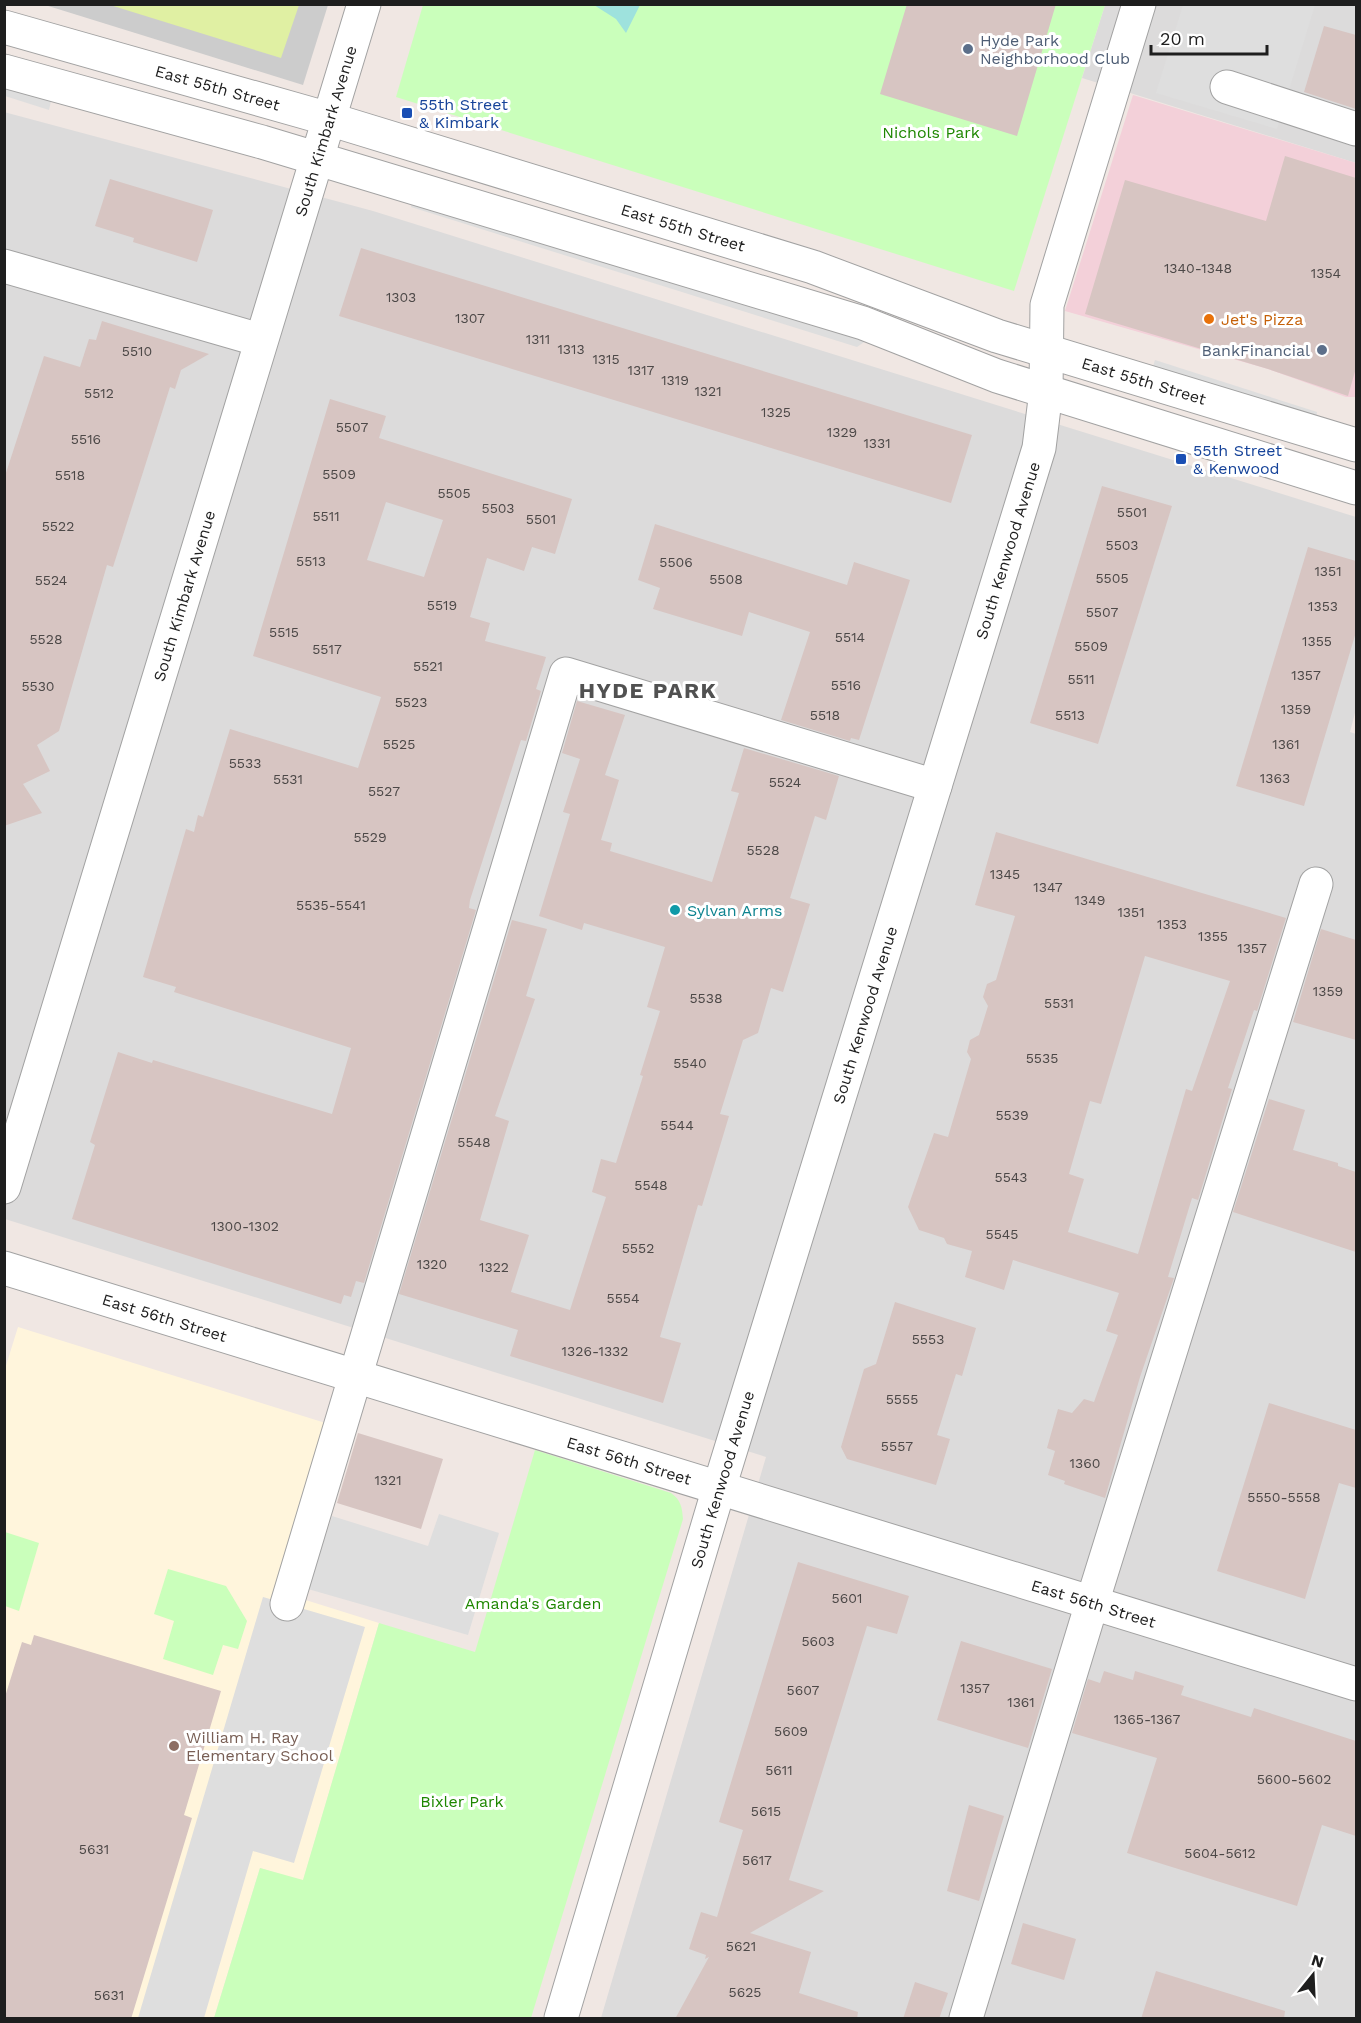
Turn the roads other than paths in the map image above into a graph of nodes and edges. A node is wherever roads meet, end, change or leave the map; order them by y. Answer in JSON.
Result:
{"nodes":[{"id":1,"x":364,"y":4,"type":"edge"},
{"id":2,"x":1139,"y":4,"type":"edge"},
{"id":3,"x":4,"y":27,"type":"edge"},
{"id":4,"x":4,"y":71,"type":"edge"},
{"id":5,"x":1227,"y":87,"type":"dead end"},
{"id":6,"x":329,"y":119,"type":"junction"},
{"id":7,"x":1356,"y":129,"type":"edge"},
{"id":8,"x":317,"y":159,"type":"junction"},
{"id":9,"x":4,"y":266,"type":"edge"},
{"id":10,"x":260,"y":340,"type":"junction"},
{"id":11,"x":1046,"y":350,"type":"junction"},
{"id":12,"x":1046,"y":391,"type":"junction"},
{"id":13,"x":1356,"y":445,"type":"edge"},
{"id":14,"x":1348,"y":486,"type":"edge"},
{"id":15,"x":935,"y":786,"type":"junction"},
{"id":16,"x":1316,"y":884,"type":"dead end"},
{"id":17,"x":4,"y":1187,"type":"edge"},
{"id":18,"x":4,"y":1268,"type":"edge"},
{"id":19,"x":356,"y":1376,"type":"junction"},
{"id":20,"x":719,"y":1488,"type":"junction"},
{"id":21,"x":1092,"y":1603,"type":"junction"},
{"id":22,"x":287,"y":1604,"type":"dead end"},
{"id":23,"x":1356,"y":1684,"type":"edge"},
{"id":24,"x":561,"y":2019,"type":"edge"},
{"id":25,"x":966,"y":2019,"type":"edge"}],
"edges":[{"from":1,"to":6,"type":"street","name":"South Kimbark Avenue"},
{"from":2,"to":11,"type":"street","name":"South Kenwood Avenue"},
{"from":3,"to":6,"type":"street","name":"East 55th Street"},
{"from":4,"to":8,"type":"street"},
{"from":5,"to":7,"type":"street"},
{"from":6,"to":8,"type":"street","name":"South Kimbark Avenue"},
{"from":6,"to":11,"type":"street","name":"East 55th Street"},
{"from":8,"to":10,"type":"street","name":"South Kimbark Avenue"},
{"from":8,"to":12,"type":"street"},
{"from":9,"to":10,"type":"street"},
{"from":10,"to":17,"type":"street","name":"South Kimbark Avenue"},
{"from":11,"to":12,"type":"street","name":"South Kenwood Avenue"},
{"from":11,"to":13,"type":"street","name":"East 55th Street"},
{"from":12,"to":14,"type":"street"},
{"from":12,"to":15,"type":"street","name":"South Kenwood Avenue"},
{"from":15,"to":19,"type":"street"},
{"from":15,"to":20,"type":"street","name":"South Kenwood Avenue"},
{"from":16,"to":21,"type":"street"},
{"from":18,"to":19,"type":"street","name":"East 56th Street"},
{"from":19,"to":20,"type":"street","name":"East 56th Street"},
{"from":19,"to":22,"type":"street"},
{"from":20,"to":21,"type":"street","name":"East 56th Street"},
{"from":20,"to":24,"type":"street","name":"South Kenwood Avenue"},
{"from":21,"to":23,"type":"street","name":"East 56th Street"},
{"from":21,"to":25,"type":"street"}]}
